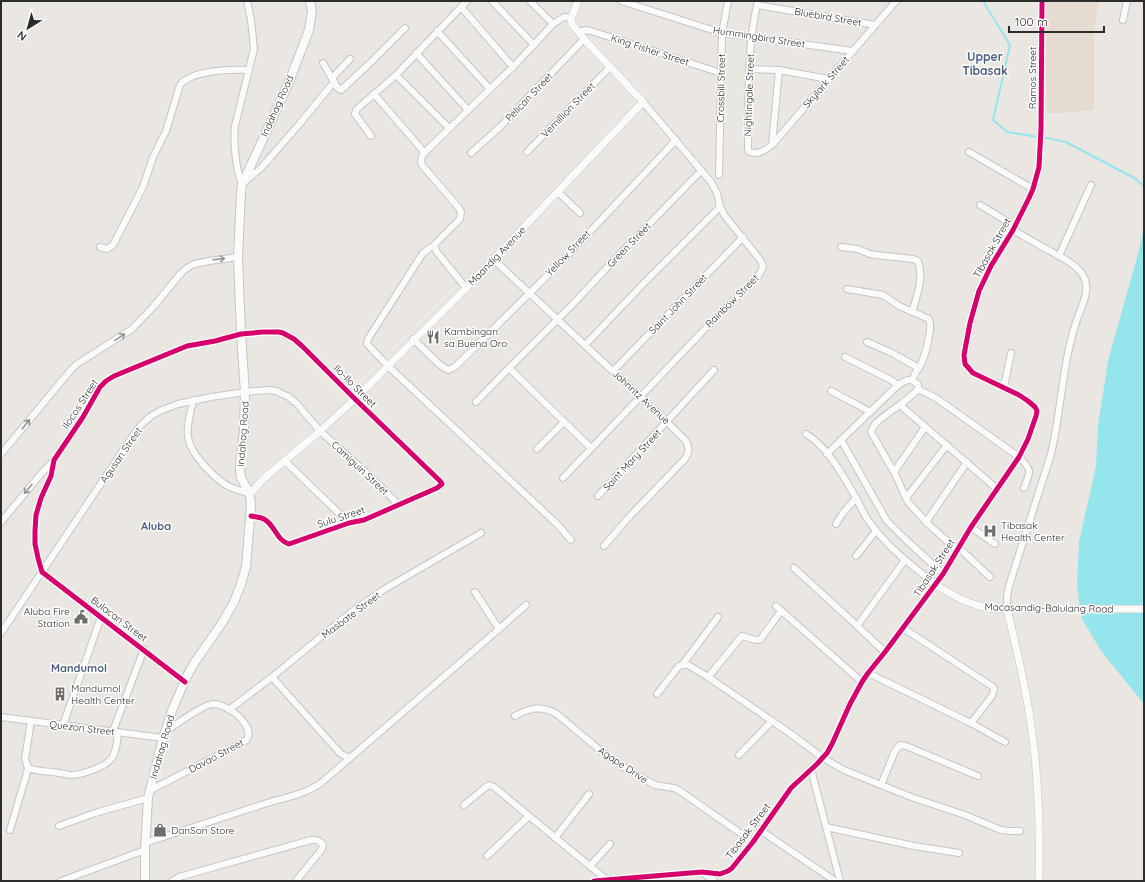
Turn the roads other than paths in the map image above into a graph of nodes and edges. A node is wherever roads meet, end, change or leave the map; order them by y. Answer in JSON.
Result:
{"nodes":[{"id":1,"x":247,"y":1,"type":"edge"},
{"id":2,"x":310,"y":1,"type":"edge"},
{"id":3,"x":466,"y":1,"type":"edge"},
{"id":4,"x":492,"y":1,"type":"edge"},
{"id":5,"x":578,"y":1,"type":"edge"},
{"id":6,"x":621,"y":1,"type":"edge"},
{"id":7,"x":728,"y":1,"type":"edge"},
{"id":8,"x":896,"y":1,"type":"edge"},
{"id":9,"x":1042,"y":1,"type":"edge"},
{"id":10,"x":1127,"y":1,"type":"edge"},
{"id":11,"x":532,"y":2,"type":"edge"},
{"id":12,"x":758,"y":3,"type":"edge"},
{"id":13,"x":460,"y":7,"type":"junction"},
{"id":14,"x":571,"y":19,"type":"junction"},
{"id":15,"x":1123,"y":20,"type":"dead end"},
{"id":16,"x":553,"y":24,"type":"junction"},
{"id":17,"x":875,"y":25,"type":"junction"},
{"id":18,"x":406,"y":28,"type":"dead end"},
{"id":19,"x":437,"y":31,"type":"junction"},
{"id":20,"x":578,"y":32,"type":"junction"},
{"id":21,"x":722,"y":33,"type":"junction"},
{"id":22,"x":752,"y":37,"type":"junction"},
{"id":23,"x":584,"y":39,"type":"junction"},
{"id":24,"x":534,"y":45,"type":"junction"},
{"id":25,"x":853,"y":51,"type":"junction"},
{"id":26,"x":416,"y":53,"type":"junction"},
{"id":27,"x":350,"y":59,"type":"dead end"},
{"id":28,"x":323,"y":63,"type":"dead end"},
{"id":29,"x":513,"y":67,"type":"junction"},
{"id":30,"x":610,"y":67,"type":"junction"},
{"id":31,"x":750,"y":69,"type":"junction"},
{"id":32,"x":249,"y":70,"type":"junction"},
{"id":33,"x":779,"y":70,"type":"junction"},
{"id":34,"x":721,"y":73,"type":"junction"},
{"id":35,"x":396,"y":75,"type":"junction"},
{"id":36,"x":828,"y":79,"type":"junction"},
{"id":37,"x":333,"y":80,"type":"junction"},
{"id":38,"x":490,"y":89,"type":"junction"},
{"id":39,"x":374,"y":94,"type":"junction"},
{"id":40,"x":643,"y":102,"type":"junction"},
{"id":41,"x":468,"y":110,"type":"junction"},
{"id":42,"x":449,"y":128,"type":"junction"},
{"id":43,"x":370,"y":136,"type":"dead end"},
{"id":44,"x":676,"y":140,"type":"junction"},
{"id":45,"x":772,"y":145,"type":"junction"},
{"id":46,"x":527,"y":152,"type":"dead end"},
{"id":47,"x":750,"y":152,"type":"joint"},
{"id":48,"x":969,"y":152,"type":"dead end"},
{"id":49,"x":425,"y":153,"type":"junction"},
{"id":50,"x":471,"y":153,"type":"dead end"},
{"id":51,"x":1040,"y":155,"type":"joint"},
{"id":52,"x":701,"y":171,"type":"junction"},
{"id":53,"x":719,"y":175,"type":"dead end"},
{"id":54,"x":242,"y":184,"type":"junction"},
{"id":55,"x":1091,"y":185,"type":"dead end"},
{"id":56,"x":1033,"y":189,"type":"junction"},
{"id":57,"x":558,"y":192,"type":"junction"},
{"id":58,"x":980,"y":205,"type":"dead end"},
{"id":59,"x":720,"y":207,"type":"junction"},
{"id":60,"x":580,"y":213,"type":"dead end"},
{"id":61,"x":1014,"y":228,"type":"junction"},
{"id":62,"x":743,"y":237,"type":"junction"},
{"id":63,"x":434,"y":246,"type":"junction"},
{"id":64,"x":100,"y":247,"type":"dead end"},
{"id":65,"x":841,"y":248,"type":"dead end"},
{"id":66,"x":1059,"y":256,"type":"junction"},
{"id":67,"x":238,"y":257,"type":"junction"},
{"id":68,"x":494,"y":259,"type":"junction"},
{"id":69,"x":466,"y":288,"type":"junction"},
{"id":70,"x":847,"y":289,"type":"dead end"},
{"id":71,"x":530,"y":292,"type":"junction"},
{"id":72,"x":912,"y":312,"type":"junction"},
{"id":73,"x":558,"y":320,"type":"junction"},
{"id":74,"x":241,"y":334,"type":"junction"},
{"id":75,"x":413,"y":340,"type":"junction"},
{"id":76,"x":867,"y":342,"type":"dead end"},
{"id":77,"x":585,"y":345,"type":"junction"},
{"id":78,"x":1011,"y":353,"type":"dead end"},
{"id":79,"x":845,"y":357,"type":"dead end"},
{"id":80,"x":388,"y":366,"type":"junction"},
{"id":81,"x":509,"y":368,"type":"junction"},
{"id":82,"x":919,"y":368,"type":"junction"},
{"id":83,"x":714,"y":370,"type":"dead end"},
{"id":84,"x":613,"y":371,"type":"junction"},
{"id":85,"x":913,"y":380,"type":"junction"},
{"id":86,"x":898,"y":385,"type":"junction"},
{"id":87,"x":1004,"y":388,"type":"junction"},
{"id":88,"x":918,"y":389,"type":"junction"},
{"id":89,"x":831,"y":391,"type":"dead end"},
{"id":90,"x":245,"y":392,"type":"junction"},
{"id":91,"x":640,"y":396,"type":"junction"},
{"id":92,"x":354,"y":399,"type":"junction"},
{"id":93,"x":193,"y":400,"type":"junction"},
{"id":94,"x":476,"y":402,"type":"dead end"},
{"id":95,"x":900,"y":405,"type":"junction"},
{"id":96,"x":870,"y":412,"type":"junction"},
{"id":97,"x":564,"y":422,"type":"junction"},
{"id":98,"x":667,"y":422,"type":"junction"},
{"id":99,"x":925,"y":427,"type":"junction"},
{"id":100,"x":320,"y":431,"type":"junction"},
{"id":101,"x":806,"y":434,"type":"dead end"},
{"id":102,"x":841,"y":440,"type":"junction"},
{"id":103,"x":947,"y":445,"type":"junction"},
{"id":104,"x":591,"y":448,"type":"junction"},
{"id":105,"x":537,"y":450,"type":"dead end"},
{"id":106,"x":1,"y":454,"type":"edge"},
{"id":107,"x":827,"y":454,"type":"junction"},
{"id":108,"x":1019,"y":457,"type":"junction"},
{"id":109,"x":54,"y":460,"type":"junction"},
{"id":110,"x":285,"y":461,"type":"junction"},
{"id":111,"x":967,"y":462,"type":"junction"},
{"id":112,"x":894,"y":472,"type":"junction"},
{"id":113,"x":563,"y":478,"type":"dead end"},
{"id":114,"x":442,"y":484,"type":"joint"},
{"id":115,"x":996,"y":488,"type":"junction"},
{"id":116,"x":1024,"y":488,"type":"dead end"},
{"id":117,"x":250,"y":494,"type":"junction"},
{"id":118,"x":598,"y":496,"type":"dead end"},
{"id":119,"x":856,"y":498,"type":"junction"},
{"id":120,"x":906,"y":498,"type":"junction"},
{"id":121,"x":399,"y":505,"type":"junction"},
{"id":122,"x":251,"y":516,"type":"junction"},
{"id":123,"x":1,"y":522,"type":"edge"},
{"id":124,"x":926,"y":522,"type":"junction"},
{"id":125,"x":349,"y":523,"type":"junction"},
{"id":126,"x":836,"y":524,"type":"dead end"},
{"id":127,"x":970,"y":527,"type":"junction"},
{"id":128,"x":876,"y":531,"type":"junction"},
{"id":129,"x":480,"y":533,"type":"dead end"},
{"id":130,"x":571,"y":540,"type":"dead end"},
{"id":131,"x":995,"y":544,"type":"dead end"},
{"id":132,"x":604,"y":546,"type":"dead end"},
{"id":133,"x":957,"y":549,"type":"junction"},
{"id":134,"x":856,"y":556,"type":"dead end"},
{"id":135,"x":905,"y":560,"type":"junction"},
{"id":136,"x":794,"y":568,"type":"dead end"},
{"id":137,"x":42,"y":572,"type":"junction"},
{"id":138,"x":943,"y":574,"type":"junction"},
{"id":139,"x":990,"y":577,"type":"dead end"},
{"id":140,"x":936,"y":585,"type":"junction"},
{"id":141,"x":475,"y":592,"type":"dead end"},
{"id":142,"x":526,"y":605,"type":"dead end"},
{"id":143,"x":776,"y":606,"type":"dead end"},
{"id":144,"x":1007,"y":609,"type":"junction"},
{"id":145,"x":1144,"y":609,"type":"edge"},
{"id":146,"x":781,"y":610,"type":"junction"},
{"id":147,"x":101,"y":617,"type":"junction"},
{"id":148,"x":718,"y":617,"type":"dead end"},
{"id":149,"x":857,"y":626,"type":"junction"},
{"id":150,"x":904,"y":628,"type":"junction"},
{"id":151,"x":499,"y":629,"type":"junction"},
{"id":152,"x":1,"y":633,"type":"edge"},
{"id":153,"x":144,"y":650,"type":"junction"},
{"id":154,"x":886,"y":652,"type":"junction"},
{"id":155,"x":682,"y":665,"type":"junction"},
{"id":156,"x":868,"y":673,"type":"junction"},
{"id":157,"x":272,"y":677,"type":"junction"},
{"id":158,"x":708,"y":677,"type":"junction"},
{"id":159,"x":185,"y":682,"type":"junction"},
{"id":160,"x":862,"y":682,"type":"junction"},
{"id":161,"x":657,"y":694,"type":"dead end"},
{"id":162,"x":230,"y":710,"type":"junction"},
{"id":163,"x":515,"y":716,"type":"dead end"},
{"id":164,"x":1,"y":717,"type":"edge"},
{"id":165,"x":32,"y":721,"type":"junction"},
{"id":166,"x":772,"y":721,"type":"junction"},
{"id":167,"x":971,"y":723,"type":"junction"},
{"id":168,"x":63,"y":725,"type":"junction"},
{"id":169,"x":116,"y":732,"type":"junction"},
{"id":170,"x":164,"y":735,"type":"junction"},
{"id":171,"x":1005,"y":742,"type":"dead end"},
{"id":172,"x":739,"y":755,"type":"dead end"},
{"id":173,"x":350,"y":758,"type":"junction"},
{"id":174,"x":823,"y":758,"type":"junction"},
{"id":175,"x":28,"y":768,"type":"junction"},
{"id":176,"x":811,"y":769,"type":"junction"},
{"id":177,"x":978,"y":776,"type":"dead end"},
{"id":178,"x":881,"y":785,"type":"junction"},
{"id":179,"x":149,"y":794,"type":"junction"},
{"id":180,"x":589,"y":794,"type":"dead end"},
{"id":181,"x":464,"y":805,"type":"dead end"},
{"id":182,"x":529,"y":816,"type":"junction"},
{"id":183,"x":59,"y":826,"type":"dead end"},
{"id":184,"x":826,"y":827,"type":"junction"},
{"id":185,"x":10,"y":830,"type":"dead end"},
{"id":186,"x":760,"y":830,"type":"junction"},
{"id":187,"x":1020,"y":831,"type":"dead end"},
{"id":188,"x":555,"y":838,"type":"junction"},
{"id":189,"x":753,"y":842,"type":"junction"},
{"id":190,"x":610,"y":844,"type":"dead end"},
{"id":191,"x":145,"y":847,"type":"junction"},
{"id":192,"x":959,"y":853,"type":"dead end"},
{"id":193,"x":487,"y":856,"type":"dead end"},
{"id":194,"x":590,"y":866,"type":"junction"},
{"id":195,"x":702,"y":872,"type":"junction"},
{"id":196,"x":61,"y":881,"type":"edge"},
{"id":197,"x":145,"y":881,"type":"edge"},
{"id":198,"x":172,"y":881,"type":"edge"},
{"id":199,"x":296,"y":881,"type":"edge"},
{"id":200,"x":594,"y":881,"type":"edge"},
{"id":201,"x":607,"y":881,"type":"edge"},
{"id":202,"x":714,"y":881,"type":"edge"},
{"id":203,"x":835,"y":881,"type":"edge"},
{"id":204,"x":840,"y":881,"type":"edge"},
{"id":205,"x":1039,"y":881,"type":"edge"}],
"edges":[{"from":1,"to":32,"type":"street"},
{"from":2,"to":54,"type":"main road","name":"Indahag Road"},
{"from":3,"to":13,"type":"street"},
{"from":4,"to":24,"type":"street"},
{"from":5,"to":14,"type":"street"},
{"from":6,"to":21,"type":"street","name":"Hummingbird Street"},
{"from":7,"to":21,"type":"street","name":"Crossbill Street"},
{"from":8,"to":17,"type":"street","name":"Skylark Street"},
{"from":9,"to":51,"type":"street","name":"Ramos Street"},
{"from":10,"to":15,"type":"street"},
{"from":11,"to":16,"type":"street"},
{"from":12,"to":17,"type":"street","name":"Bluebird Street"},
{"from":12,"to":22,"type":"street","name":"Nightingale Street"},
{"from":13,"to":19,"type":"street"},
{"from":13,"to":29,"type":"street"},
{"from":14,"to":16,"type":"street"},
{"from":14,"to":20,"type":"street"},
{"from":16,"to":24,"type":"street"},
{"from":17,"to":25,"type":"street","name":"Skylark Street"},
{"from":18,"to":37,"type":"street"},
{"from":19,"to":26,"type":"street"},
{"from":19,"to":38,"type":"street"},
{"from":20,"to":23,"type":"street"},
{"from":20,"to":34,"type":"street","name":"King Fisher Street"},
{"from":21,"to":22,"type":"street","name":"Hummingbird Street"},
{"from":21,"to":34,"type":"street","name":"Crossbill Street"},
{"from":22,"to":25,"type":"street","name":"Hummingbird Street"},
{"from":22,"to":31,"type":"street","name":"Nightingale Street"},
{"from":23,"to":30,"type":"street"},
{"from":23,"to":50,"type":"street","name":"Pelican Street"},
{"from":24,"to":29,"type":"street"},
{"from":25,"to":36,"type":"street","name":"Skylark Street"},
{"from":26,"to":35,"type":"street"},
{"from":26,"to":41,"type":"street"},
{"from":27,"to":37,"type":"street"},
{"from":28,"to":37,"type":"street"},
{"from":29,"to":38,"type":"street"},
{"from":30,"to":40,"type":"street"},
{"from":30,"to":46,"type":"street","name":"Vemillion Street"},
{"from":31,"to":33,"type":"street"},
{"from":31,"to":47,"type":"street","name":"Nightingale Street"},
{"from":32,"to":54,"type":"street"},
{"from":32,"to":64,"type":"street"},
{"from":33,"to":36,"type":"street"},
{"from":33,"to":45,"type":"street"},
{"from":34,"to":53,"type":"street","name":"Crossbill Street"},
{"from":35,"to":39,"type":"street"},
{"from":35,"to":42,"type":"street"},
{"from":36,"to":45,"type":"street","name":"Skylark Street"},
{"from":37,"to":54,"type":"street"},
{"from":38,"to":41,"type":"street"},
{"from":39,"to":43,"type":"street"},
{"from":39,"to":49,"type":"street"},
{"from":40,"to":44,"type":"street","name":"Rainbow Street"},
{"from":40,"to":57,"type":"street","name":"Maandig Avenue"},
{"from":41,"to":42,"type":"street"},
{"from":42,"to":49,"type":"street"},
{"from":44,"to":52,"type":"street","name":"Rainbow Street"},
{"from":44,"to":71,"type":"street","name":"Yellow Street"},
{"from":45,"to":47,"type":"street","name":"Skylark Street"},
{"from":48,"to":56,"type":"street"},
{"from":49,"to":63,"type":"street"},
{"from":51,"to":56,"type":"street","name":"Tibasak Street"},
{"from":52,"to":59,"type":"street","name":"Rainbow Street"},
{"from":52,"to":73,"type":"street","name":"Green Street"},
{"from":54,"to":67,"type":"main road","name":"Indahag Road"},
{"from":55,"to":66,"type":"street"},
{"from":56,"to":61,"type":"street","name":"Tibasak Street"},
{"from":57,"to":60,"type":"street"},
{"from":57,"to":68,"type":"street","name":"Maandig Avenue"},
{"from":58,"to":61,"type":"street"},
{"from":59,"to":62,"type":"street","name":"Rainbow Street"},
{"from":59,"to":77,"type":"street"},
{"from":61,"to":66,"type":"street"},
{"from":61,"to":87,"type":"street","name":"Tibasak Street"},
{"from":62,"to":84,"type":"street","name":"Saint John Street"},
{"from":62,"to":91,"type":"street","name":"Rainbow Street"},
{"from":63,"to":69,"type":"street"},
{"from":63,"to":80,"type":"street"},
{"from":65,"to":72,"type":"street"},
{"from":66,"to":144,"type":"street"},
{"from":67,"to":74,"type":"main road","name":"Indahag Road"},
{"from":106,"to":67,"type":"street","one_way":true},
{"from":68,"to":69,"type":"street","name":"Maandig Avenue"},
{"from":68,"to":71,"type":"street","name":"Johnritz Avenue"},
{"from":69,"to":75,"type":"street","name":"Maandig Avenue"},
{"from":70,"to":72,"type":"street"},
{"from":71,"to":73,"type":"street","name":"Johnritz Avenue"},
{"from":71,"to":75,"type":"street","name":"Yellow Street"},
{"from":72,"to":82,"type":"street"},
{"from":73,"to":77,"type":"street","name":"Johnritz Avenue"},
{"from":73,"to":81,"type":"street","name":"Green Street"},
{"from":74,"to":90,"type":"main road","name":"Indahag Road"},
{"from":74,"to":92,"type":"street","name":"Ilo-Ilo Street"},
{"from":74,"to":109,"type":"street","name":"Ilocos Street"},
{"from":75,"to":80,"type":"street","name":"Maandig Avenue"},
{"from":76,"to":82,"type":"street"},
{"from":77,"to":84,"type":"street","name":"Johnritz Avenue"},
{"from":78,"to":87,"type":"street"},
{"from":79,"to":86,"type":"street"},
{"from":80,"to":92,"type":"street","name":"Maandig Avenue"},
{"from":80,"to":130,"type":"street"},
{"from":81,"to":94,"type":"street","name":"Green Street"},
{"from":81,"to":97,"type":"street"},
{"from":82,"to":85,"type":"street"},
{"from":83,"to":98,"type":"street","name":"Saint Mary Street"},
{"from":84,"to":91,"type":"street","name":"Johnritz Avenue"},
{"from":85,"to":86,"type":"street"},
{"from":85,"to":88,"type":"street"},
{"from":86,"to":96,"type":"street"},
{"from":87,"to":108,"type":"street","name":"Tibasak Street"},
{"from":88,"to":95,"type":"street"},
{"from":88,"to":108,"type":"street"},
{"from":89,"to":96,"type":"street"},
{"from":90,"to":93,"type":"street","name":"Agusan Street"},
{"from":90,"to":100,"type":"street","name":"Agusan Street"},
{"from":90,"to":117,"type":"main road","name":"Indahag Road"},
{"from":91,"to":98,"type":"street","name":"Johnritz Avenue"},
{"from":91,"to":104,"type":"street","name":"Rainbow Street"},
{"from":92,"to":100,"type":"street","name":"Maandig Avenue"},
{"from":92,"to":114,"type":"street","name":"Ilo-Ilo Street"},
{"from":93,"to":117,"type":"street"},
{"from":93,"to":137,"type":"street","name":"Agusan Street"},
{"from":95,"to":99,"type":"street"},
{"from":95,"to":112,"type":"street"},
{"from":96,"to":102,"type":"street"},
{"from":97,"to":104,"type":"street"},
{"from":97,"to":105,"type":"street"},
{"from":98,"to":118,"type":"street","name":"Saint Mary Street"},
{"from":98,"to":132,"type":"street","name":"Johnritz Avenue"},
{"from":99,"to":103,"type":"street"},
{"from":99,"to":112,"type":"street"},
{"from":100,"to":110,"type":"street","name":"Maandig Avenue"},
{"from":100,"to":121,"type":"street","name":"Camiguin Street"},
{"from":101,"to":107,"type":"street"},
{"from":102,"to":107,"type":"street"},
{"from":102,"to":138,"type":"street"},
{"from":103,"to":111,"type":"street"},
{"from":103,"to":120,"type":"street"},
{"from":104,"to":113,"type":"street","name":"Rainbow Street"},
{"from":107,"to":119,"type":"street"},
{"from":108,"to":115,"type":"street","name":"Tibasak Street"},
{"from":108,"to":116,"type":"street"},
{"from":109,"to":123,"type":"street","one_way":true},
{"from":109,"to":137,"type":"street","name":"Ilocos Street"},
{"from":110,"to":117,"type":"street","name":"Maandig Avenue"},
{"from":110,"to":125,"type":"street"},
{"from":111,"to":115,"type":"street"},
{"from":111,"to":124,"type":"street"},
{"from":112,"to":120,"type":"street"},
{"from":114,"to":121,"type":"street","name":"Sulu Street"},
{"from":115,"to":127,"type":"street","name":"Tibasak Street"},
{"from":117,"to":122,"type":"main road","name":"Indahag Road"},
{"from":119,"to":126,"type":"street"},
{"from":119,"to":128,"type":"street"},
{"from":120,"to":124,"type":"street"},
{"from":121,"to":125,"type":"street","name":"Sulu Street"},
{"from":122,"to":125,"type":"street","name":"Sulu Street"},
{"from":122,"to":159,"type":"main road","name":"Indahag Road"},
{"from":124,"to":133,"type":"street"},
{"from":127,"to":131,"type":"street"},
{"from":127,"to":133,"type":"street","name":"Tibasak Street"},
{"from":128,"to":134,"type":"street"},
{"from":128,"to":135,"type":"street"},
{"from":129,"to":157,"type":"street","name":"Masbate Street"},
{"from":133,"to":138,"type":"street","name":"Tibasak Street"},
{"from":133,"to":139,"type":"street"},
{"from":135,"to":140,"type":"street"},
{"from":135,"to":149,"type":"street"},
{"from":136,"to":149,"type":"street"},
{"from":137,"to":147,"type":"street","name":"Bulacan Street"},
{"from":137,"to":152,"type":"street","name":"Agusan Street"},
{"from":138,"to":140,"type":"street","name":"Tibasak Street"},
{"from":140,"to":144,"type":"street","name":"Macasandig-Balulang Road"},
{"from":140,"to":150,"type":"street","name":"Tibasak Street"},
{"from":141,"to":151,"type":"street"},
{"from":142,"to":151,"type":"street"},
{"from":143,"to":146,"type":"street"},
{"from":144,"to":145,"type":"street","name":"Macasandig-Balulang Road"},
{"from":144,"to":205,"type":"street"},
{"from":146,"to":158,"type":"street"},
{"from":146,"to":160,"type":"street"},
{"from":147,"to":153,"type":"street","name":"Bulacan Street"},
{"from":147,"to":168,"type":"street"},
{"from":148,"to":155,"type":"street"},
{"from":149,"to":154,"type":"street"},
{"from":150,"to":154,"type":"street","name":"Tibasak Street"},
{"from":150,"to":167,"type":"street"},
{"from":151,"to":173,"type":"street"},
{"from":153,"to":159,"type":"street","name":"Bulacan Street"},
{"from":153,"to":169,"type":"street"},
{"from":154,"to":156,"type":"street","name":"Tibasak Street"},
{"from":155,"to":158,"type":"street"},
{"from":155,"to":161,"type":"street"},
{"from":156,"to":160,"type":"street","name":"Tibasak Street"},
{"from":156,"to":167,"type":"street"},
{"from":157,"to":162,"type":"street","name":"Masbate Street"},
{"from":157,"to":173,"type":"street"},
{"from":158,"to":166,"type":"street"},
{"from":159,"to":170,"type":"main road","name":"Indahag Road"},
{"from":160,"to":174,"type":"street","name":"Tibasak Street"},
{"from":162,"to":170,"type":"street","name":"Davao Street"},
{"from":162,"to":179,"type":"street","name":"Davao Street"},
{"from":163,"to":189,"type":"street","name":"Agape Drive"},
{"from":164,"to":165,"type":"street","name":"Quezon Street"},
{"from":165,"to":168,"type":"street","name":"Quezon Street"},
{"from":165,"to":175,"type":"street"},
{"from":166,"to":172,"type":"street"},
{"from":166,"to":174,"type":"street"},
{"from":167,"to":171,"type":"street"},
{"from":168,"to":169,"type":"street","name":"Quezon Street"},
{"from":169,"to":170,"type":"street","name":"Quezon Street"},
{"from":169,"to":175,"type":"street"},
{"from":170,"to":179,"type":"main road","name":"Indahag Road"},
{"from":173,"to":191,"type":"street"},
{"from":174,"to":176,"type":"street","name":"Tibasak Street"},
{"from":174,"to":178,"type":"street"},
{"from":175,"to":185,"type":"street"},
{"from":176,"to":184,"type":"street"},
{"from":176,"to":186,"type":"street","name":"Tibasak Street"},
{"from":177,"to":178,"type":"street"},
{"from":178,"to":187,"type":"street"},
{"from":179,"to":183,"type":"street"},
{"from":179,"to":191,"type":"main road","name":"Indahag Road"},
{"from":180,"to":188,"type":"street"},
{"from":181,"to":182,"type":"street"},
{"from":182,"to":188,"type":"street"},
{"from":182,"to":193,"type":"street"},
{"from":184,"to":192,"type":"street"},
{"from":184,"to":204,"type":"street"},
{"from":186,"to":189,"type":"street","name":"Tibasak Street"},
{"from":186,"to":203,"type":"street"},
{"from":188,"to":194,"type":"street"},
{"from":189,"to":195,"type":"street","name":"Tibasak Street"},
{"from":190,"to":194,"type":"street"},
{"from":191,"to":196,"type":"street"},
{"from":191,"to":197,"type":"main road","name":"Indahag Road"},
{"from":194,"to":201,"type":"street"},
{"from":195,"to":201,"type":"street","name":"Tibasak Street"},
{"from":195,"to":202,"type":"street"},
{"from":198,"to":199,"type":"street"},
{"from":200,"to":201,"type":"street","name":"Tibasak Street"}]}
